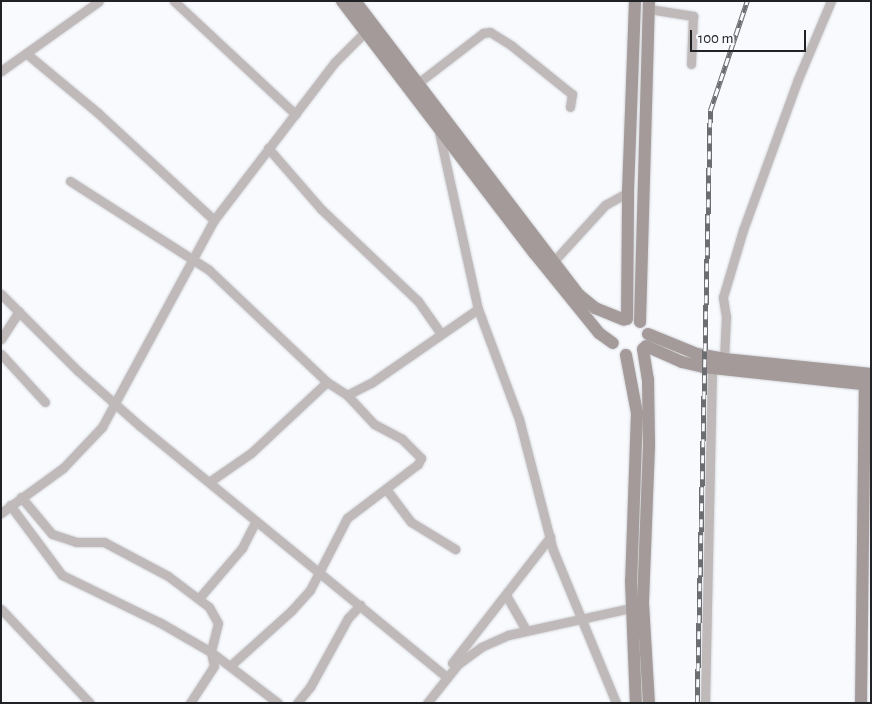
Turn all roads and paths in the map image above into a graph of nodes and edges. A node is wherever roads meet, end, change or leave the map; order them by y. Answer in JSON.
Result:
{"nodes":[{"id":1,"x":174,"y":1,"type":"edge"},
{"id":2,"x":342,"y":1,"type":"edge"},
{"id":3,"x":355,"y":1,"type":"edge"},
{"id":4,"x":635,"y":1,"type":"edge"},
{"id":5,"x":831,"y":1,"type":"edge"},
{"id":6,"x":93,"y":3,"type":"edge"},
{"id":7,"x":649,"y":5,"type":"edge"},
{"id":8,"x":366,"y":32,"type":"junction"},
{"id":9,"x":27,"y":54,"type":"junction"},
{"id":10,"x":691,"y":64,"type":"dead end"},
{"id":11,"x":1,"y":71,"type":"edge"},
{"id":12,"x":418,"y":84,"type":"junction"},
{"id":13,"x":570,"y":107,"type":"dead end"},
{"id":14,"x":295,"y":114,"type":"junction"},
{"id":15,"x":439,"y":129,"type":"junction"},
{"id":16,"x":268,"y":148,"type":"junction"},
{"id":17,"x":70,"y":181,"type":"dead end"},
{"id":18,"x":628,"y":192,"type":"junction"},
{"id":19,"x":214,"y":220,"type":"junction"},
{"id":20,"x":192,"y":259,"type":"junction"},
{"id":21,"x":552,"y":262,"type":"junction"},
{"id":22,"x":1,"y":294,"type":"edge"},
{"id":23,"x":629,"y":298,"type":"junction"},
{"id":24,"x":478,"y":309,"type":"junction"},
{"id":25,"x":603,"y":310,"type":"junction"},
{"id":26,"x":19,"y":311,"type":"junction"},
{"id":27,"x":630,"y":320,"type":"junction"},
{"id":28,"x":440,"y":333,"type":"junction"},
{"id":29,"x":1,"y":339,"type":"edge"},
{"id":30,"x":613,"y":343,"type":"junction"},
{"id":31,"x":646,"y":343,"type":"junction"},
{"id":32,"x":1,"y":354,"type":"edge"},
{"id":33,"x":626,"y":355,"type":"junction"},
{"id":34,"x":724,"y":359,"type":"junction"},
{"id":35,"x":712,"y":368,"type":"junction"},
{"id":36,"x":869,"y":381,"type":"edge"},
{"id":37,"x":327,"y":382,"type":"junction"},
{"id":38,"x":347,"y":395,"type":"junction"},
{"id":39,"x":45,"y":402,"type":"dead end"},
{"id":40,"x":115,"y":404,"type":"junction"},
{"id":41,"x":209,"y":482,"type":"junction"},
{"id":42,"x":386,"y":489,"type":"junction"},
{"id":43,"x":22,"y":498,"type":"junction"},
{"id":44,"x":10,"y":505,"type":"junction"},
{"id":45,"x":1,"y":513,"type":"edge"},
{"id":46,"x":256,"y":522,"type":"junction"},
{"id":47,"x":550,"y":537,"type":"junction"},
{"id":48,"x":455,"y":549,"type":"dead end"},
{"id":49,"x":321,"y":574,"type":"junction"},
{"id":50,"x":506,"y":595,"type":"junction"},
{"id":51,"x":200,"y":597,"type":"junction"},
{"id":52,"x":360,"y":605,"type":"junction"},
{"id":53,"x":631,"y":608,"type":"junction"},
{"id":54,"x":1,"y":609,"type":"edge"},
{"id":55,"x":579,"y":617,"type":"junction"},
{"id":56,"x":526,"y":630,"type":"junction"},
{"id":57,"x":211,"y":652,"type":"junction"},
{"id":58,"x":230,"y":666,"type":"junction"},
{"id":59,"x":445,"y":676,"type":"junction"},
{"id":60,"x":90,"y":703,"type":"edge"},
{"id":61,"x":190,"y":703,"type":"edge"},
{"id":62,"x":278,"y":703,"type":"edge"},
{"id":63,"x":297,"y":703,"type":"edge"},
{"id":64,"x":427,"y":703,"type":"edge"},
{"id":65,"x":616,"y":703,"type":"edge"},
{"id":66,"x":636,"y":703,"type":"edge"},
{"id":67,"x":649,"y":703,"type":"edge"},
{"id":68,"x":704,"y":703,"type":"edge"},
{"id":69,"x":861,"y":703,"type":"edge"}],
"edges":[{"from":1,"to":14,"type":"street"},
{"from":2,"to":8,"type":"street"},
{"from":3,"to":12,"type":"street"},
{"from":4,"to":18,"type":"street"},
{"from":5,"to":34,"type":"street"},
{"from":6,"to":9,"type":"street"},
{"from":7,"to":10,"type":"street"},
{"from":7,"to":27,"type":"street"},
{"from":8,"to":14,"type":"street"},
{"from":8,"to":15,"type":"street"},
{"from":9,"to":11,"type":"street"},
{"from":9,"to":19,"type":"street"},
{"from":12,"to":13,"type":"street"},
{"from":12,"to":21,"type":"street"},
{"from":14,"to":16,"type":"street"},
{"from":15,"to":24,"type":"street"},
{"from":15,"to":30,"type":"street"},
{"from":16,"to":19,"type":"street"},
{"from":16,"to":28,"type":"street"},
{"from":17,"to":20,"type":"street"},
{"from":18,"to":21,"type":"street"},
{"from":18,"to":23,"type":"street"},
{"from":19,"to":20,"type":"street"},
{"from":20,"to":37,"type":"street"},
{"from":20,"to":40,"type":"street"},
{"from":21,"to":25,"type":"street"},
{"from":22,"to":26,"type":"street"},
{"from":23,"to":25,"type":"street"},
{"from":23,"to":27,"type":"street"},
{"from":24,"to":28,"type":"street"},
{"from":24,"to":47,"type":"street"},
{"from":25,"to":27,"type":"street"},
{"from":26,"to":29,"type":"street"},
{"from":26,"to":40,"type":"street"},
{"from":27,"to":30,"type":"street"},
{"from":27,"to":31,"type":"street"},
{"from":28,"to":38,"type":"street"},
{"from":30,"to":33,"type":"street"},
{"from":31,"to":33,"type":"street"},
{"from":31,"to":34,"type":"street"},
{"from":31,"to":35,"type":"street"},
{"from":31,"to":67,"type":"street"},
{"from":32,"to":39,"type":"street"},
{"from":33,"to":53,"type":"street"},
{"from":34,"to":36,"type":"street"},
{"from":35,"to":36,"type":"street"},
{"from":35,"to":68,"type":"street"},
{"from":36,"to":69,"type":"street"},
{"from":37,"to":38,"type":"street"},
{"from":37,"to":41,"type":"street"},
{"from":38,"to":42,"type":"street"},
{"from":40,"to":41,"type":"street"},
{"from":40,"to":43,"type":"street"},
{"from":41,"to":46,"type":"street"},
{"from":42,"to":48,"type":"street"},
{"from":42,"to":49,"type":"street"},
{"from":43,"to":44,"type":"street"},
{"from":43,"to":51,"type":"street"},
{"from":44,"to":45,"type":"street"},
{"from":44,"to":57,"type":"street"},
{"from":46,"to":49,"type":"street"},
{"from":46,"to":51,"type":"street"},
{"from":47,"to":50,"type":"street"},
{"from":47,"to":55,"type":"street"},
{"from":49,"to":52,"type":"street"},
{"from":49,"to":58,"type":"street"},
{"from":50,"to":56,"type":"street"},
{"from":50,"to":59,"type":"street"},
{"from":51,"to":57,"type":"street"},
{"from":52,"to":59,"type":"street"},
{"from":52,"to":63,"type":"street"},
{"from":53,"to":55,"type":"street"},
{"from":53,"to":66,"type":"street"},
{"from":54,"to":60,"type":"street"},
{"from":55,"to":56,"type":"street"},
{"from":55,"to":65,"type":"street"},
{"from":56,"to":59,"type":"street"},
{"from":57,"to":58,"type":"street"},
{"from":57,"to":61,"type":"street"},
{"from":58,"to":62,"type":"street"},
{"from":59,"to":64,"type":"street"}]}
